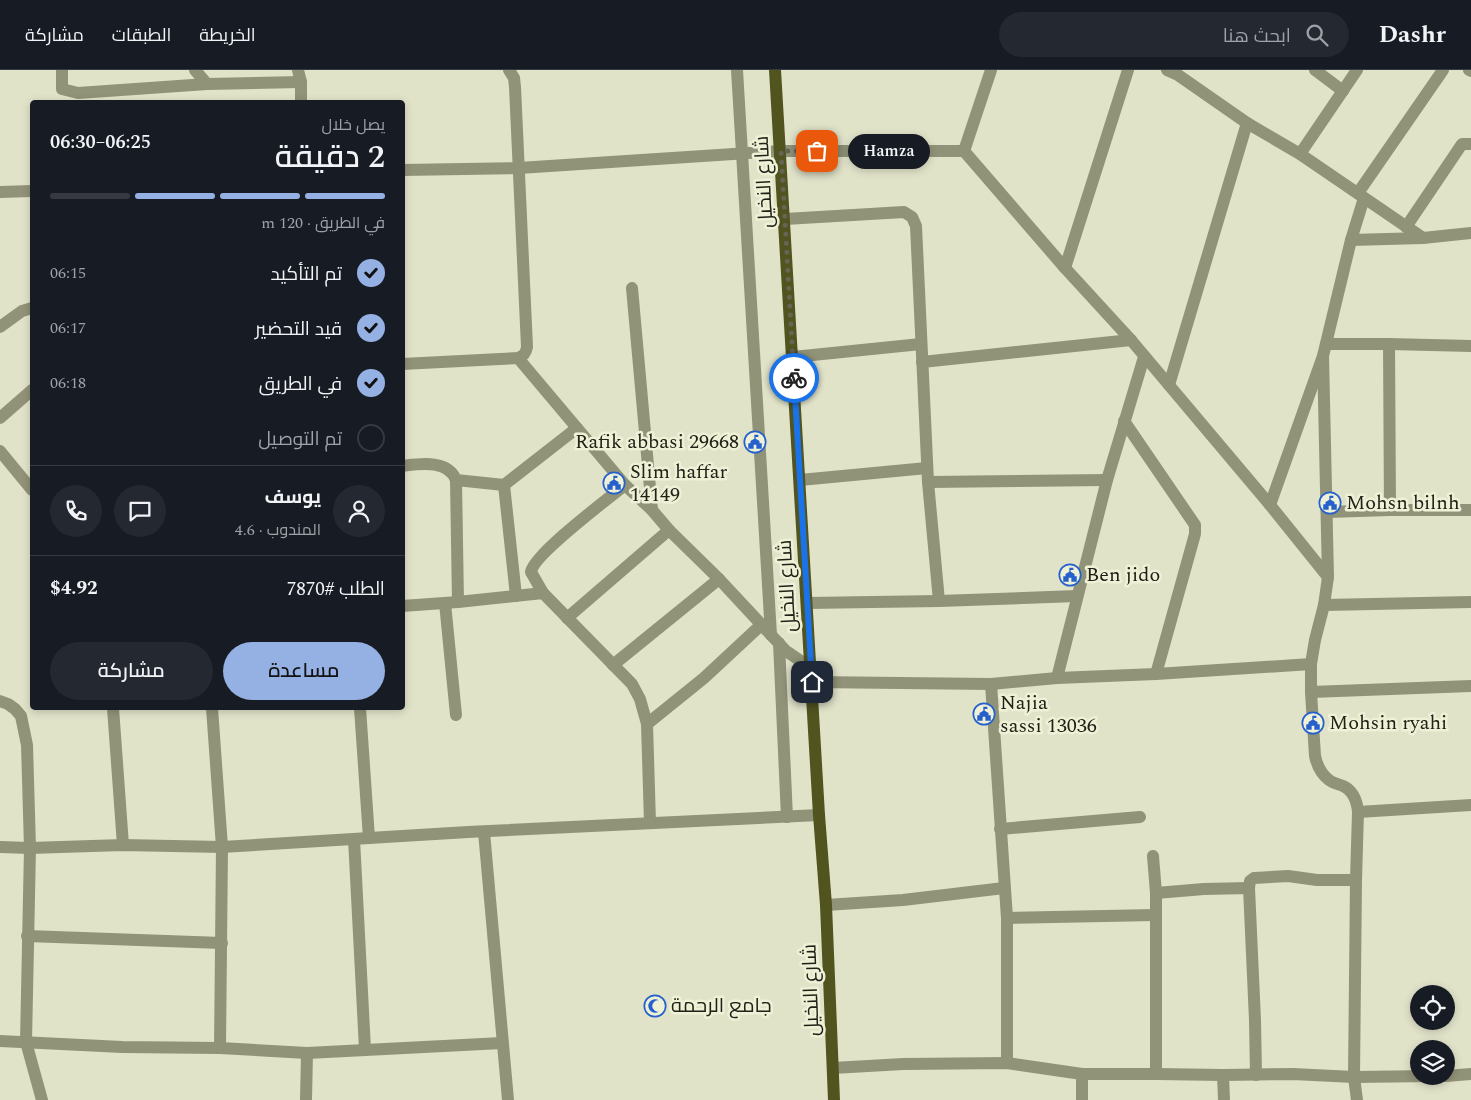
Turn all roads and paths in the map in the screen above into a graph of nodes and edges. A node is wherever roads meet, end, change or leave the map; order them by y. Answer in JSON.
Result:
{"nodes":[{"id":1,"x":62,"y":70,"type":"edge"},
{"id":2,"x":194,"y":70,"type":"edge"},
{"id":3,"x":510,"y":70,"type":"edge"},
{"id":4,"x":737,"y":70,"type":"edge"},
{"id":5,"x":775,"y":70,"type":"edge"},
{"id":6,"x":991,"y":70,"type":"edge"},
{"id":7,"x":1128,"y":70,"type":"edge"},
{"id":8,"x":1315,"y":70,"type":"edge"},
{"id":9,"x":1357,"y":70,"type":"edge"},
{"id":10,"x":1443,"y":70,"type":"edge"},
{"id":11,"x":1175,"y":72,"type":"edge"},
{"id":12,"x":299,"y":76,"type":"edge"},
{"id":13,"x":207,"y":84,"type":"junction"},
{"id":14,"x":62,"y":89,"type":"junction"},
{"id":15,"x":1343,"y":90,"type":"junction"},
{"id":16,"x":62,"y":100,"type":"edge"},
{"id":17,"x":301,"y":100,"type":"edge"},
{"id":18,"x":1247,"y":123,"type":"junction"},
{"id":19,"x":1471,"y":144,"type":"edge"},
{"id":20,"x":781,"y":151,"type":"junction"},
{"id":21,"x":964,"y":151,"type":"junction"},
{"id":22,"x":742,"y":154,"type":"junction"},
{"id":23,"x":1300,"y":154,"type":"junction"},
{"id":24,"x":519,"y":168,"type":"junction"},
{"id":25,"x":405,"y":170,"type":"edge"},
{"id":26,"x":30,"y":190,"type":"edge"},
{"id":27,"x":0,"y":192,"type":"edge"},
{"id":28,"x":1361,"y":196,"type":"junction"},
{"id":29,"x":785,"y":219,"type":"junction"},
{"id":30,"x":1406,"y":226,"type":"junction"},
{"id":31,"x":1471,"y":233,"type":"edge"},
{"id":32,"x":1423,"y":238,"type":"junction"},
{"id":33,"x":1351,"y":240,"type":"junction"},
{"id":34,"x":1066,"y":268,"type":"junction"},
{"id":35,"x":632,"y":288,"type":"dead end"},
{"id":36,"x":30,"y":308,"type":"edge"},
{"id":37,"x":0,"y":327,"type":"edge"},
{"id":38,"x":1131,"y":340,"type":"junction"},
{"id":39,"x":921,"y":344,"type":"junction"},
{"id":40,"x":1388,"y":344,"type":"junction"},
{"id":41,"x":1471,"y":346,"type":"edge"},
{"id":42,"x":1324,"y":350,"type":"junction"},
{"id":43,"x":793,"y":357,"type":"junction"},
{"id":44,"x":1144,"y":357,"type":"junction"},
{"id":45,"x":518,"y":358,"type":"junction"},
{"id":46,"x":922,"y":362,"type":"junction"},
{"id":47,"x":405,"y":364,"type":"edge"},
{"id":48,"x":1169,"y":385,"type":"junction"},
{"id":49,"x":30,"y":392,"type":"edge"},
{"id":50,"x":0,"y":418,"type":"edge"},
{"id":51,"x":1124,"y":421,"type":"junction"},
{"id":52,"x":577,"y":428,"type":"junction"},
{"id":53,"x":0,"y":451,"type":"edge"},
{"id":54,"x":405,"y":466,"type":"edge"},
{"id":55,"x":927,"y":468,"type":"junction"},
{"id":56,"x":456,"y":480,"type":"junction"},
{"id":57,"x":800,"y":480,"type":"junction"},
{"id":58,"x":1107,"y":480,"type":"junction"},
{"id":59,"x":30,"y":482,"type":"edge"},
{"id":60,"x":928,"y":482,"type":"junction"},
{"id":61,"x":504,"y":485,"type":"junction"},
{"id":62,"x":625,"y":485,"type":"junction"},
{"id":63,"x":1270,"y":505,"type":"junction"},
{"id":64,"x":652,"y":510,"type":"junction"},
{"id":65,"x":1390,"y":510,"type":"junction"},
{"id":66,"x":1471,"y":510,"type":"edge"},
{"id":67,"x":1327,"y":512,"type":"junction"},
{"id":68,"x":669,"y":530,"type":"junction"},
{"id":69,"x":1328,"y":576,"type":"junction"},
{"id":70,"x":719,"y":579,"type":"junction"},
{"id":71,"x":543,"y":593,"type":"junction"},
{"id":72,"x":516,"y":596,"type":"junction"},
{"id":73,"x":1077,"y":596,"type":"junction"},
{"id":74,"x":939,"y":601,"type":"junction"},
{"id":75,"x":451,"y":602,"type":"junction"},
{"id":76,"x":1471,"y":602,"type":"edge"},
{"id":77,"x":807,"y":603,"type":"junction"},
{"id":78,"x":1324,"y":605,"type":"junction"},
{"id":79,"x":405,"y":606,"type":"edge"},
{"id":80,"x":567,"y":618,"type":"junction"},
{"id":81,"x":761,"y":625,"type":"junction"},
{"id":82,"x":775,"y":639,"type":"junction"},
{"id":83,"x":1311,"y":664,"type":"junction"},
{"id":84,"x":613,"y":665,"type":"junction"},
{"id":85,"x":811,"y":668,"type":"junction"},
{"id":86,"x":1156,"y":674,"type":"junction"},
{"id":87,"x":1057,"y":678,"type":"junction"},
{"id":88,"x":812,"y":682,"type":"junction"},
{"id":89,"x":991,"y":684,"type":"junction"},
{"id":90,"x":1471,"y":686,"type":"edge"},
{"id":91,"x":1311,"y":692,"type":"junction"},
{"id":92,"x":0,"y":701,"type":"edge"},
{"id":93,"x":114,"y":710,"type":"edge"},
{"id":94,"x":212,"y":710,"type":"edge"},
{"id":95,"x":360,"y":710,"type":"edge"},
{"id":96,"x":456,"y":715,"type":"dead end"},
{"id":97,"x":647,"y":724,"type":"junction"},
{"id":98,"x":1471,"y":805,"type":"edge"},
{"id":99,"x":1358,"y":812,"type":"junction"},
{"id":100,"x":819,"y":815,"type":"junction"},
{"id":101,"x":786,"y":817,"type":"junction"},
{"id":102,"x":1140,"y":817,"type":"dead end"},
{"id":103,"x":650,"y":823,"type":"junction"},
{"id":104,"x":1000,"y":829,"type":"junction"},
{"id":105,"x":484,"y":832,"type":"junction"},
{"id":106,"x":370,"y":838,"type":"junction"},
{"id":107,"x":354,"y":839,"type":"junction"},
{"id":108,"x":123,"y":845,"type":"junction"},
{"id":109,"x":0,"y":847,"type":"edge"},
{"id":110,"x":222,"y":847,"type":"junction"},
{"id":111,"x":30,"y":848,"type":"junction"},
{"id":112,"x":1153,"y":856,"type":"dead end"},
{"id":113,"x":1356,"y":880,"type":"junction"},
{"id":114,"x":1004,"y":888,"type":"junction"},
{"id":115,"x":1249,"y":888,"type":"junction"},
{"id":116,"x":1156,"y":893,"type":"junction"},
{"id":117,"x":826,"y":905,"type":"junction"},
{"id":118,"x":1155,"y":915,"type":"junction"},
{"id":119,"x":1007,"y":918,"type":"junction"},
{"id":120,"x":27,"y":936,"type":"junction"},
{"id":121,"x":222,"y":943,"type":"junction"},
{"id":122,"x":0,"y":1041,"type":"edge"},
{"id":123,"x":26,"y":1042,"type":"junction"},
{"id":124,"x":502,"y":1043,"type":"junction"},
{"id":125,"x":220,"y":1048,"type":"junction"},
{"id":126,"x":365,"y":1050,"type":"junction"},
{"id":127,"x":307,"y":1053,"type":"junction"},
{"id":128,"x":1007,"y":1063,"type":"junction"},
{"id":129,"x":833,"y":1068,"type":"junction"},
{"id":130,"x":1082,"y":1074,"type":"junction"},
{"id":131,"x":1156,"y":1074,"type":"junction"},
{"id":132,"x":1471,"y":1074,"type":"edge"},
{"id":133,"x":1256,"y":1075,"type":"junction"},
{"id":134,"x":1455,"y":1075,"type":"edge"},
{"id":135,"x":1223,"y":1076,"type":"junction"},
{"id":136,"x":1410,"y":1077,"type":"edge"},
{"id":137,"x":1354,"y":1078,"type":"junction"},
{"id":138,"x":42,"y":1100,"type":"edge"},
{"id":139,"x":306,"y":1100,"type":"edge"},
{"id":140,"x":508,"y":1100,"type":"edge"},
{"id":141,"x":834,"y":1100,"type":"edge"},
{"id":142,"x":1082,"y":1100,"type":"edge"},
{"id":143,"x":1224,"y":1100,"type":"edge"},
{"id":144,"x":1357,"y":1100,"type":"edge"}],
"edges":[{"from":1,"to":14,"type":"street"},
{"from":2,"to":13,"type":"street"},
{"from":3,"to":24,"type":"street"},
{"from":4,"to":22,"type":"street"},
{"from":5,"to":20,"type":"main road","name":"شارع النخيل"},
{"from":6,"to":21,"type":"street"},
{"from":7,"to":34,"type":"street"},
{"from":8,"to":15,"type":"street"},
{"from":9,"to":15,"type":"street"},
{"from":10,"to":28,"type":"street"},
{"from":11,"to":18,"type":"street"},
{"from":12,"to":13,"type":"street"},
{"from":12,"to":17,"type":"street"},
{"from":13,"to":14,"type":"street"},
{"from":14,"to":16,"type":"street"},
{"from":15,"to":23,"type":"street"},
{"from":18,"to":23,"type":"street"},
{"from":18,"to":48,"type":"street"},
{"from":19,"to":30,"type":"street"},
{"from":20,"to":21,"type":"street"},
{"from":20,"to":22,"type":"street"},
{"from":20,"to":29,"type":"main road","name":"شارع النخيل"},
{"from":21,"to":34,"type":"street"},
{"from":22,"to":24,"type":"street"},
{"from":22,"to":82,"type":"street"},
{"from":23,"to":28,"type":"street"},
{"from":24,"to":25,"type":"street"},
{"from":24,"to":45,"type":"street"},
{"from":26,"to":27,"type":"street"},
{"from":28,"to":30,"type":"street"},
{"from":28,"to":33,"type":"street"},
{"from":29,"to":39,"type":"street"},
{"from":29,"to":43,"type":"main road","name":"شارع النخيل"},
{"from":30,"to":32,"type":"street"},
{"from":31,"to":32,"type":"street"},
{"from":32,"to":33,"type":"street"},
{"from":33,"to":42,"type":"street"},
{"from":34,"to":38,"type":"street"},
{"from":35,"to":64,"type":"street"},
{"from":36,"to":37,"type":"street"},
{"from":38,"to":44,"type":"street"},
{"from":38,"to":46,"type":"street"},
{"from":39,"to":43,"type":"street"},
{"from":39,"to":46,"type":"street"},
{"from":40,"to":41,"type":"street"},
{"from":40,"to":42,"type":"street"},
{"from":40,"to":65,"type":"street"},
{"from":42,"to":63,"type":"street"},
{"from":42,"to":67,"type":"street"},
{"from":43,"to":57,"type":"main road","name":"شارع النخيل"},
{"from":44,"to":48,"type":"street"},
{"from":44,"to":51,"type":"street"},
{"from":45,"to":47,"type":"street"},
{"from":45,"to":52,"type":"street"},
{"from":46,"to":55,"type":"street"},
{"from":48,"to":63,"type":"street"},
{"from":49,"to":50,"type":"street"},
{"from":51,"to":58,"type":"street"},
{"from":51,"to":86,"type":"street"},
{"from":52,"to":61,"type":"street"},
{"from":52,"to":62,"type":"street"},
{"from":53,"to":59,"type":"street"},
{"from":54,"to":56,"type":"street"},
{"from":55,"to":57,"type":"street"},
{"from":55,"to":60,"type":"street"},
{"from":56,"to":61,"type":"street"},
{"from":56,"to":75,"type":"street"},
{"from":57,"to":77,"type":"main road","name":"شارع النخيل"},
{"from":58,"to":60,"type":"street"},
{"from":58,"to":73,"type":"street"},
{"from":60,"to":74,"type":"street"},
{"from":61,"to":72,"type":"street"},
{"from":62,"to":64,"type":"street"},
{"from":62,"to":71,"type":"street"},
{"from":63,"to":69,"type":"street"},
{"from":64,"to":68,"type":"street"},
{"from":65,"to":66,"type":"street"},
{"from":65,"to":67,"type":"street"},
{"from":67,"to":69,"type":"street"},
{"from":68,"to":70,"type":"street"},
{"from":68,"to":80,"type":"street"},
{"from":69,"to":78,"type":"street"},
{"from":70,"to":81,"type":"street"},
{"from":70,"to":84,"type":"street"},
{"from":71,"to":72,"type":"street"},
{"from":71,"to":80,"type":"street"},
{"from":72,"to":75,"type":"street"},
{"from":73,"to":74,"type":"street"},
{"from":73,"to":87,"type":"street"},
{"from":74,"to":77,"type":"street"},
{"from":75,"to":79,"type":"street"},
{"from":75,"to":96,"type":"street"},
{"from":76,"to":78,"type":"street"},
{"from":77,"to":85,"type":"main road","name":"شارع النخيل"},
{"from":78,"to":83,"type":"street"},
{"from":80,"to":84,"type":"street"},
{"from":81,"to":82,"type":"street"},
{"from":81,"to":97,"type":"street"},
{"from":82,"to":85,"type":"street"},
{"from":82,"to":101,"type":"street"},
{"from":83,"to":86,"type":"street"},
{"from":83,"to":91,"type":"street"},
{"from":84,"to":97,"type":"street"},
{"from":85,"to":88,"type":"main road","name":"شارع النخيل"},
{"from":86,"to":87,"type":"street"},
{"from":87,"to":89,"type":"street"},
{"from":88,"to":89,"type":"street"},
{"from":88,"to":100,"type":"main road","name":"شارع النخيل"},
{"from":89,"to":104,"type":"street"},
{"from":90,"to":91,"type":"street"},
{"from":91,"to":99,"type":"street"},
{"from":92,"to":111,"type":"street"},
{"from":93,"to":108,"type":"street"},
{"from":94,"to":110,"type":"street"},
{"from":95,"to":106,"type":"street"},
{"from":97,"to":103,"type":"street"},
{"from":98,"to":99,"type":"street"},
{"from":99,"to":113,"type":"street"},
{"from":100,"to":101,"type":"street"},
{"from":100,"to":117,"type":"main road","name":"شارع النخيل"},
{"from":101,"to":103,"type":"street"},
{"from":102,"to":104,"type":"street"},
{"from":103,"to":105,"type":"street"},
{"from":104,"to":114,"type":"street"},
{"from":105,"to":106,"type":"street"},
{"from":105,"to":124,"type":"street"},
{"from":106,"to":107,"type":"street"},
{"from":107,"to":110,"type":"street"},
{"from":107,"to":126,"type":"street"},
{"from":108,"to":110,"type":"street"},
{"from":108,"to":111,"type":"street"},
{"from":109,"to":111,"type":"street"},
{"from":110,"to":121,"type":"street"},
{"from":111,"to":120,"type":"street"},
{"from":112,"to":116,"type":"street"},
{"from":113,"to":115,"type":"street"},
{"from":113,"to":137,"type":"street"},
{"from":114,"to":117,"type":"street"},
{"from":114,"to":119,"type":"street"},
{"from":115,"to":116,"type":"street"},
{"from":115,"to":133,"type":"street"},
{"from":116,"to":118,"type":"street"},
{"from":117,"to":129,"type":"main road","name":"شارع النخيل"},
{"from":118,"to":119,"type":"street"},
{"from":118,"to":131,"type":"street"},
{"from":119,"to":128,"type":"street"},
{"from":120,"to":121,"type":"street"},
{"from":120,"to":123,"type":"street"},
{"from":121,"to":125,"type":"street"},
{"from":122,"to":123,"type":"street"},
{"from":123,"to":125,"type":"street"},
{"from":123,"to":138,"type":"street"},
{"from":124,"to":126,"type":"street"},
{"from":124,"to":140,"type":"street"},
{"from":125,"to":127,"type":"street"},
{"from":126,"to":127,"type":"street"},
{"from":127,"to":139,"type":"street"},
{"from":128,"to":129,"type":"street"},
{"from":128,"to":130,"type":"street"},
{"from":129,"to":141,"type":"main road","name":"شارع النخيل"},
{"from":130,"to":131,"type":"street"},
{"from":130,"to":142,"type":"street"},
{"from":131,"to":135,"type":"street"},
{"from":132,"to":134,"type":"street"},
{"from":133,"to":135,"type":"street"},
{"from":133,"to":137,"type":"street"},
{"from":135,"to":143,"type":"street"},
{"from":136,"to":137,"type":"street"},
{"from":137,"to":144,"type":"street"}]}
